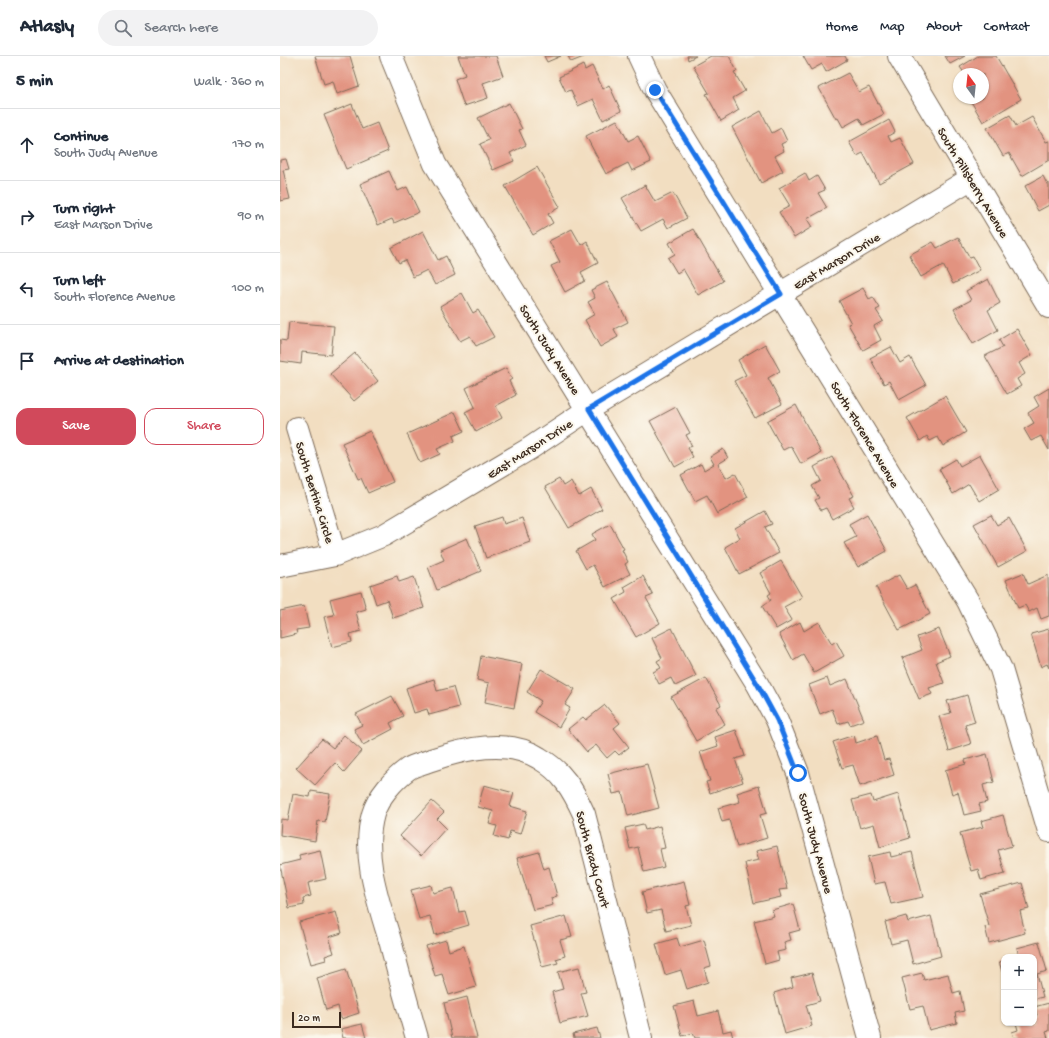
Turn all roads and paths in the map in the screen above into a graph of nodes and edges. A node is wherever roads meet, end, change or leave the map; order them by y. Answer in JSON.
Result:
{"nodes":[{"id":1,"x":391,"y":56,"type":"edge"},
{"id":2,"x":639,"y":56,"type":"edge"},
{"id":3,"x":899,"y":56,"type":"edge"},
{"id":4,"x":972,"y":178,"type":"junction"},
{"id":5,"x":781,"y":294,"type":"junction"},
{"id":6,"x":1049,"y":307,"type":"edge"},
{"id":7,"x":589,"y":409,"type":"junction"},
{"id":8,"x":297,"y":428,"type":"dead end"},
{"id":9,"x":335,"y":555,"type":"junction"},
{"id":10,"x":280,"y":566,"type":"edge"},
{"id":11,"x":1049,"y":831,"type":"edge"},
{"id":12,"x":417,"y":1038,"type":"edge"},
{"id":13,"x":641,"y":1038,"type":"edge"},
{"id":14,"x":870,"y":1038,"type":"edge"}],
"edges":[{"from":1,"to":7,"type":"street","name":"South Judy Avenue"},
{"from":2,"to":5,"type":"street","name":"South Florence Avenue"},
{"from":3,"to":4,"type":"street","name":"South Pillsberry Avenue"},
{"from":4,"to":5,"type":"street","name":"East Marson Drive"},
{"from":4,"to":6,"type":"street","name":"South Pillsberry Avenue"},
{"from":5,"to":7,"type":"street","name":"East Marson Drive"},
{"from":5,"to":11,"type":"street","name":"South Florence Avenue"},
{"from":7,"to":9,"type":"street","name":"East Marson Drive"},
{"from":7,"to":14,"type":"street","name":"South Judy Avenue"},
{"from":8,"to":9,"type":"street","name":"South Bertina Circle"},
{"from":9,"to":10,"type":"street","name":"East Marson Drive"},
{"from":12,"to":13,"type":"street","name":"South Brady Court"}]}
